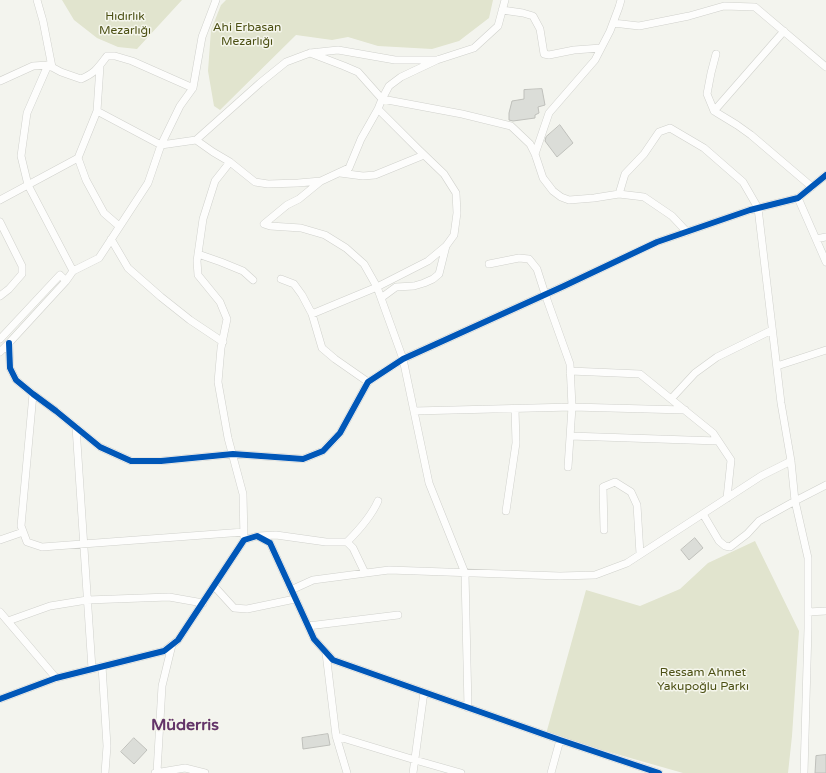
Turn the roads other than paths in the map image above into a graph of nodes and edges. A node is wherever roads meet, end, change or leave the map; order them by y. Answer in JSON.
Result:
{"nodes":[{"id":1,"x":37,"y":0,"type":"edge"},
{"id":2,"x":216,"y":0,"type":"edge"},
{"id":3,"x":505,"y":0,"type":"edge"},
{"id":4,"x":621,"y":0,"type":"edge"},
{"id":5,"x":756,"y":3,"type":"edge"},
{"id":6,"x":502,"y":10,"type":"junction"},
{"id":7,"x":613,"y":23,"type":"junction"},
{"id":8,"x":784,"y":31,"type":"junction"},
{"id":9,"x":601,"y":48,"type":"junction"},
{"id":10,"x":310,"y":53,"type":"junction"},
{"id":11,"x":716,"y":54,"type":"dead end"},
{"id":12,"x":437,"y":60,"type":"junction"},
{"id":13,"x":50,"y":66,"type":"junction"},
{"id":14,"x":100,"y":66,"type":"junction"},
{"id":15,"x":826,"y":67,"type":"edge"},
{"id":16,"x":0,"y":81,"type":"edge"},
{"id":17,"x":193,"y":88,"type":"junction"},
{"id":18,"x":382,"y":98,"type":"junction"},
{"id":19,"x":378,"y":109,"type":"junction"},
{"id":20,"x":97,"y":111,"type":"junction"},
{"id":21,"x":714,"y":111,"type":"junction"},
{"id":22,"x":196,"y":140,"type":"junction"},
{"id":23,"x":161,"y":145,"type":"junction"},
{"id":24,"x":536,"y":154,"type":"junction"},
{"id":25,"x":424,"y":155,"type":"junction"},
{"id":26,"x":78,"y":158,"type":"junction"},
{"id":27,"x":230,"y":162,"type":"junction"},
{"id":28,"x":340,"y":173,"type":"junction"},
{"id":29,"x":826,"y":175,"type":"edge"},
{"id":30,"x":321,"y":181,"type":"junction"},
{"id":31,"x":28,"y":185,"type":"junction"},
{"id":32,"x":812,"y":187,"type":"junction"},
{"id":33,"x":619,"y":194,"type":"junction"},
{"id":34,"x":798,"y":198,"type":"junction"},
{"id":35,"x":0,"y":200,"type":"edge"},
{"id":36,"x":758,"y":208,"type":"junction"},
{"id":37,"x":0,"y":222,"type":"edge"},
{"id":38,"x":120,"y":226,"type":"junction"},
{"id":39,"x":687,"y":232,"type":"junction"},
{"id":40,"x":826,"y":237,"type":"edge"},
{"id":41,"x":111,"y":239,"type":"junction"},
{"id":42,"x":816,"y":239,"type":"junction"},
{"id":43,"x":446,"y":246,"type":"junction"},
{"id":44,"x":198,"y":254,"type":"junction"},
{"id":45,"x":826,"y":262,"type":"edge"},
{"id":46,"x":489,"y":264,"type":"dead end"},
{"id":47,"x":73,"y":271,"type":"junction"},
{"id":48,"x":281,"y":279,"type":"dead end"},
{"id":49,"x":253,"y":280,"type":"dead end"},
{"id":50,"x":66,"y":281,"type":"junction"},
{"id":51,"x":377,"y":287,"type":"junction"},
{"id":52,"x":545,"y":294,"type":"junction"},
{"id":53,"x":0,"y":296,"type":"edge"},
{"id":54,"x":381,"y":298,"type":"junction"},
{"id":55,"x":312,"y":314,"type":"junction"},
{"id":56,"x":772,"y":330,"type":"junction"},
{"id":57,"x":0,"y":339,"type":"edge"},
{"id":58,"x":222,"y":342,"type":"junction"},
{"id":59,"x":9,"y":343,"type":"junction"},
{"id":60,"x":826,"y":350,"type":"edge"},
{"id":61,"x":0,"y":352,"type":"edge"},
{"id":62,"x":403,"y":359,"type":"junction"},
{"id":63,"x":777,"y":366,"type":"junction"},
{"id":64,"x":570,"y":371,"type":"junction"},
{"id":65,"x":368,"y":382,"type":"junction"},
{"id":66,"x":33,"y":394,"type":"junction"},
{"id":67,"x":672,"y":399,"type":"junction"},
{"id":68,"x":572,"y":408,"type":"junction"},
{"id":69,"x":515,"y":409,"type":"junction"},
{"id":70,"x":685,"y":410,"type":"junction"},
{"id":71,"x":414,"y":411,"type":"junction"},
{"id":72,"x":76,"y":428,"type":"junction"},
{"id":73,"x":570,"y":436,"type":"junction"},
{"id":74,"x":718,"y":441,"type":"junction"},
{"id":75,"x":233,"y":454,"type":"junction"},
{"id":76,"x":790,"y":461,"type":"junction"},
{"id":77,"x":568,"y":468,"type":"dead end"},
{"id":78,"x":826,"y":485,"type":"edge"},
{"id":79,"x":728,"y":498,"type":"junction"},
{"id":80,"x":378,"y":501,"type":"dead end"},
{"id":81,"x":795,"y":501,"type":"junction"},
{"id":82,"x":506,"y":511,"type":"dead end"},
{"id":83,"x":703,"y":514,"type":"junction"},
{"id":84,"x":604,"y":530,"type":"dead end"},
{"id":85,"x":23,"y":532,"type":"junction"},
{"id":86,"x":244,"y":532,"type":"junction"},
{"id":87,"x":257,"y":536,"type":"junction"},
{"id":88,"x":0,"y":540,"type":"edge"},
{"id":89,"x":244,"y":540,"type":"junction"},
{"id":90,"x":347,"y":542,"type":"junction"},
{"id":91,"x":84,"y":544,"type":"junction"},
{"id":92,"x":640,"y":554,"type":"junction"},
{"id":93,"x":364,"y":573,"type":"junction"},
{"id":94,"x":465,"y":573,"type":"junction"},
{"id":95,"x":214,"y":586,"type":"junction"},
{"id":96,"x":291,"y":590,"type":"junction"},
{"id":97,"x":295,"y":598,"type":"junction"},
{"id":98,"x":87,"y":600,"type":"junction"},
{"id":99,"x":203,"y":603,"type":"junction"},
{"id":100,"x":0,"y":612,"type":"edge"},
{"id":101,"x":808,"y":612,"type":"junction"},
{"id":102,"x":826,"y":612,"type":"edge"},
{"id":103,"x":398,"y":616,"type":"dead end"},
{"id":104,"x":8,"y":621,"type":"junction"},
{"id":105,"x":308,"y":626,"type":"junction"},
{"id":106,"x":172,"y":645,"type":"junction"},
{"id":107,"x":326,"y":652,"type":"junction"},
{"id":108,"x":102,"y":666,"type":"junction"},
{"id":109,"x":92,"y":669,"type":"junction"},
{"id":110,"x":56,"y":678,"type":"junction"},
{"id":111,"x":424,"y":692,"type":"junction"},
{"id":112,"x":0,"y":699,"type":"edge"},
{"id":113,"x":468,"y":708,"type":"junction"},
{"id":114,"x":336,"y":736,"type":"junction"},
{"id":115,"x":560,"y":740,"type":"junction"},
{"id":116,"x":415,"y":760,"type":"junction"},
{"id":117,"x":644,"y":771,"type":"edge"},
{"id":118,"x":168,"y":772,"type":"edge"},
{"id":119,"x":105,"y":773,"type":"edge"},
{"id":120,"x":156,"y":773,"type":"edge"},
{"id":121,"x":205,"y":773,"type":"edge"},
{"id":122,"x":346,"y":773,"type":"edge"},
{"id":123,"x":413,"y":773,"type":"edge"},
{"id":124,"x":462,"y":773,"type":"edge"},
{"id":125,"x":551,"y":773,"type":"edge"},
{"id":126,"x":658,"y":773,"type":"edge"},
{"id":127,"x":804,"y":773,"type":"edge"}],
"edges":[{"from":1,"to":13,"type":"street"},
{"from":2,"to":17,"type":"street"},
{"from":3,"to":6,"type":"street"},
{"from":4,"to":7,"type":"street"},
{"from":5,"to":7,"type":"street"},
{"from":5,"to":8,"type":"street"},
{"from":6,"to":9,"type":"street"},
{"from":6,"to":12,"type":"street"},
{"from":7,"to":9,"type":"street"},
{"from":8,"to":15,"type":"street"},
{"from":8,"to":21,"type":"street"},
{"from":9,"to":24,"type":"street"},
{"from":10,"to":12,"type":"street"},
{"from":10,"to":18,"type":"street"},
{"from":10,"to":22,"type":"street"},
{"from":11,"to":21,"type":"street"},
{"from":12,"to":18,"type":"street"},
{"from":13,"to":14,"type":"street"},
{"from":13,"to":16,"type":"street"},
{"from":13,"to":31,"type":"street"},
{"from":14,"to":17,"type":"street"},
{"from":14,"to":20,"type":"street"},
{"from":17,"to":23,"type":"street"},
{"from":18,"to":19,"type":"street"},
{"from":18,"to":24,"type":"street"},
{"from":19,"to":25,"type":"street"},
{"from":19,"to":28,"type":"street"},
{"from":20,"to":23,"type":"street"},
{"from":20,"to":26,"type":"street"},
{"from":21,"to":32,"type":"street"},
{"from":22,"to":23,"type":"street"},
{"from":22,"to":27,"type":"street"},
{"from":23,"to":38,"type":"street"},
{"from":24,"to":33,"type":"street"},
{"from":25,"to":28,"type":"street"},
{"from":25,"to":43,"type":"street"},
{"from":26,"to":31,"type":"street"},
{"from":26,"to":38,"type":"street"},
{"from":27,"to":30,"type":"street"},
{"from":27,"to":44,"type":"street"},
{"from":28,"to":30,"type":"street"},
{"from":29,"to":32,"type":"street"},
{"from":30,"to":51,"type":"street"},
{"from":31,"to":35,"type":"street"},
{"from":31,"to":47,"type":"street"},
{"from":32,"to":34,"type":"street"},
{"from":33,"to":36,"type":"street"},
{"from":33,"to":39,"type":"street"},
{"from":34,"to":36,"type":"street"},
{"from":34,"to":42,"type":"street"},
{"from":36,"to":39,"type":"street"},
{"from":36,"to":56,"type":"street"},
{"from":37,"to":53,"type":"street"},
{"from":38,"to":41,"type":"street"},
{"from":39,"to":52,"type":"street"},
{"from":40,"to":42,"type":"street"},
{"from":41,"to":47,"type":"street"},
{"from":41,"to":58,"type":"street"},
{"from":42,"to":45,"type":"street"},
{"from":43,"to":51,"type":"street"},
{"from":43,"to":54,"type":"street"},
{"from":44,"to":49,"type":"street"},
{"from":44,"to":58,"type":"street"},
{"from":46,"to":52,"type":"street"},
{"from":47,"to":50,"type":"street"},
{"from":48,"to":55,"type":"street"},
{"from":50,"to":57,"type":"street"},
{"from":50,"to":59,"type":"street"},
{"from":51,"to":54,"type":"street"},
{"from":51,"to":55,"type":"street"},
{"from":52,"to":62,"type":"street"},
{"from":52,"to":64,"type":"street"},
{"from":54,"to":62,"type":"street"},
{"from":55,"to":65,"type":"street"},
{"from":56,"to":63,"type":"street"},
{"from":56,"to":67,"type":"street"},
{"from":58,"to":75,"type":"street"},
{"from":59,"to":61,"type":"street"},
{"from":59,"to":66,"type":"street"},
{"from":60,"to":63,"type":"street"},
{"from":62,"to":65,"type":"street"},
{"from":62,"to":71,"type":"street"},
{"from":63,"to":76,"type":"street"},
{"from":64,"to":67,"type":"street"},
{"from":64,"to":68,"type":"street"},
{"from":65,"to":75,"type":"street"},
{"from":66,"to":72,"type":"street"},
{"from":66,"to":85,"type":"street"},
{"from":67,"to":70,"type":"street"},
{"from":68,"to":69,"type":"street"},
{"from":68,"to":70,"type":"street"},
{"from":68,"to":73,"type":"street"},
{"from":69,"to":71,"type":"street"},
{"from":69,"to":82,"type":"street"},
{"from":70,"to":74,"type":"street"},
{"from":71,"to":94,"type":"street"},
{"from":72,"to":75,"type":"street"},
{"from":72,"to":91,"type":"street"},
{"from":73,"to":74,"type":"street"},
{"from":73,"to":77,"type":"street"},
{"from":74,"to":79,"type":"street"},
{"from":75,"to":86,"type":"street"},
{"from":76,"to":79,"type":"street"},
{"from":76,"to":81,"type":"street"},
{"from":78,"to":81,"type":"street"},
{"from":79,"to":83,"type":"street"},
{"from":80,"to":90,"type":"street"},
{"from":81,"to":83,"type":"street"},
{"from":81,"to":101,"type":"street"},
{"from":83,"to":92,"type":"street"},
{"from":84,"to":92,"type":"street"},
{"from":85,"to":88,"type":"street"},
{"from":85,"to":91,"type":"street"},
{"from":86,"to":89,"type":"street"},
{"from":86,"to":91,"type":"street"},
{"from":87,"to":89,"type":"street"},
{"from":87,"to":90,"type":"street"},
{"from":87,"to":96,"type":"street"},
{"from":89,"to":95,"type":"street"},
{"from":90,"to":93,"type":"street"},
{"from":91,"to":98,"type":"street"},
{"from":92,"to":94,"type":"street"},
{"from":93,"to":94,"type":"street"},
{"from":93,"to":96,"type":"street"},
{"from":94,"to":113,"type":"street"},
{"from":95,"to":97,"type":"street"},
{"from":95,"to":99,"type":"street"},
{"from":96,"to":97,"type":"street"},
{"from":97,"to":105,"type":"street"},
{"from":98,"to":99,"type":"street"},
{"from":98,"to":104,"type":"street"},
{"from":98,"to":109,"type":"street"},
{"from":99,"to":106,"type":"street"},
{"from":100,"to":104,"type":"street"},
{"from":101,"to":102,"type":"street"},
{"from":101,"to":127,"type":"street"},
{"from":103,"to":105,"type":"street"},
{"from":104,"to":110,"type":"street"},
{"from":105,"to":107,"type":"street"},
{"from":106,"to":108,"type":"street"},
{"from":106,"to":120,"type":"street"},
{"from":107,"to":111,"type":"street"},
{"from":107,"to":114,"type":"street"},
{"from":108,"to":109,"type":"street"},
{"from":108,"to":119,"type":"street"},
{"from":109,"to":110,"type":"street"},
{"from":110,"to":112,"type":"street"},
{"from":111,"to":113,"type":"street"},
{"from":111,"to":116,"type":"street"},
{"from":113,"to":115,"type":"street"},
{"from":114,"to":116,"type":"street"},
{"from":114,"to":122,"type":"street"},
{"from":115,"to":117,"type":"street"},
{"from":115,"to":125,"type":"street"},
{"from":116,"to":123,"type":"street"},
{"from":116,"to":124,"type":"street"},
{"from":117,"to":126,"type":"street"},
{"from":118,"to":120,"type":"street"},
{"from":118,"to":121,"type":"street"}]}
